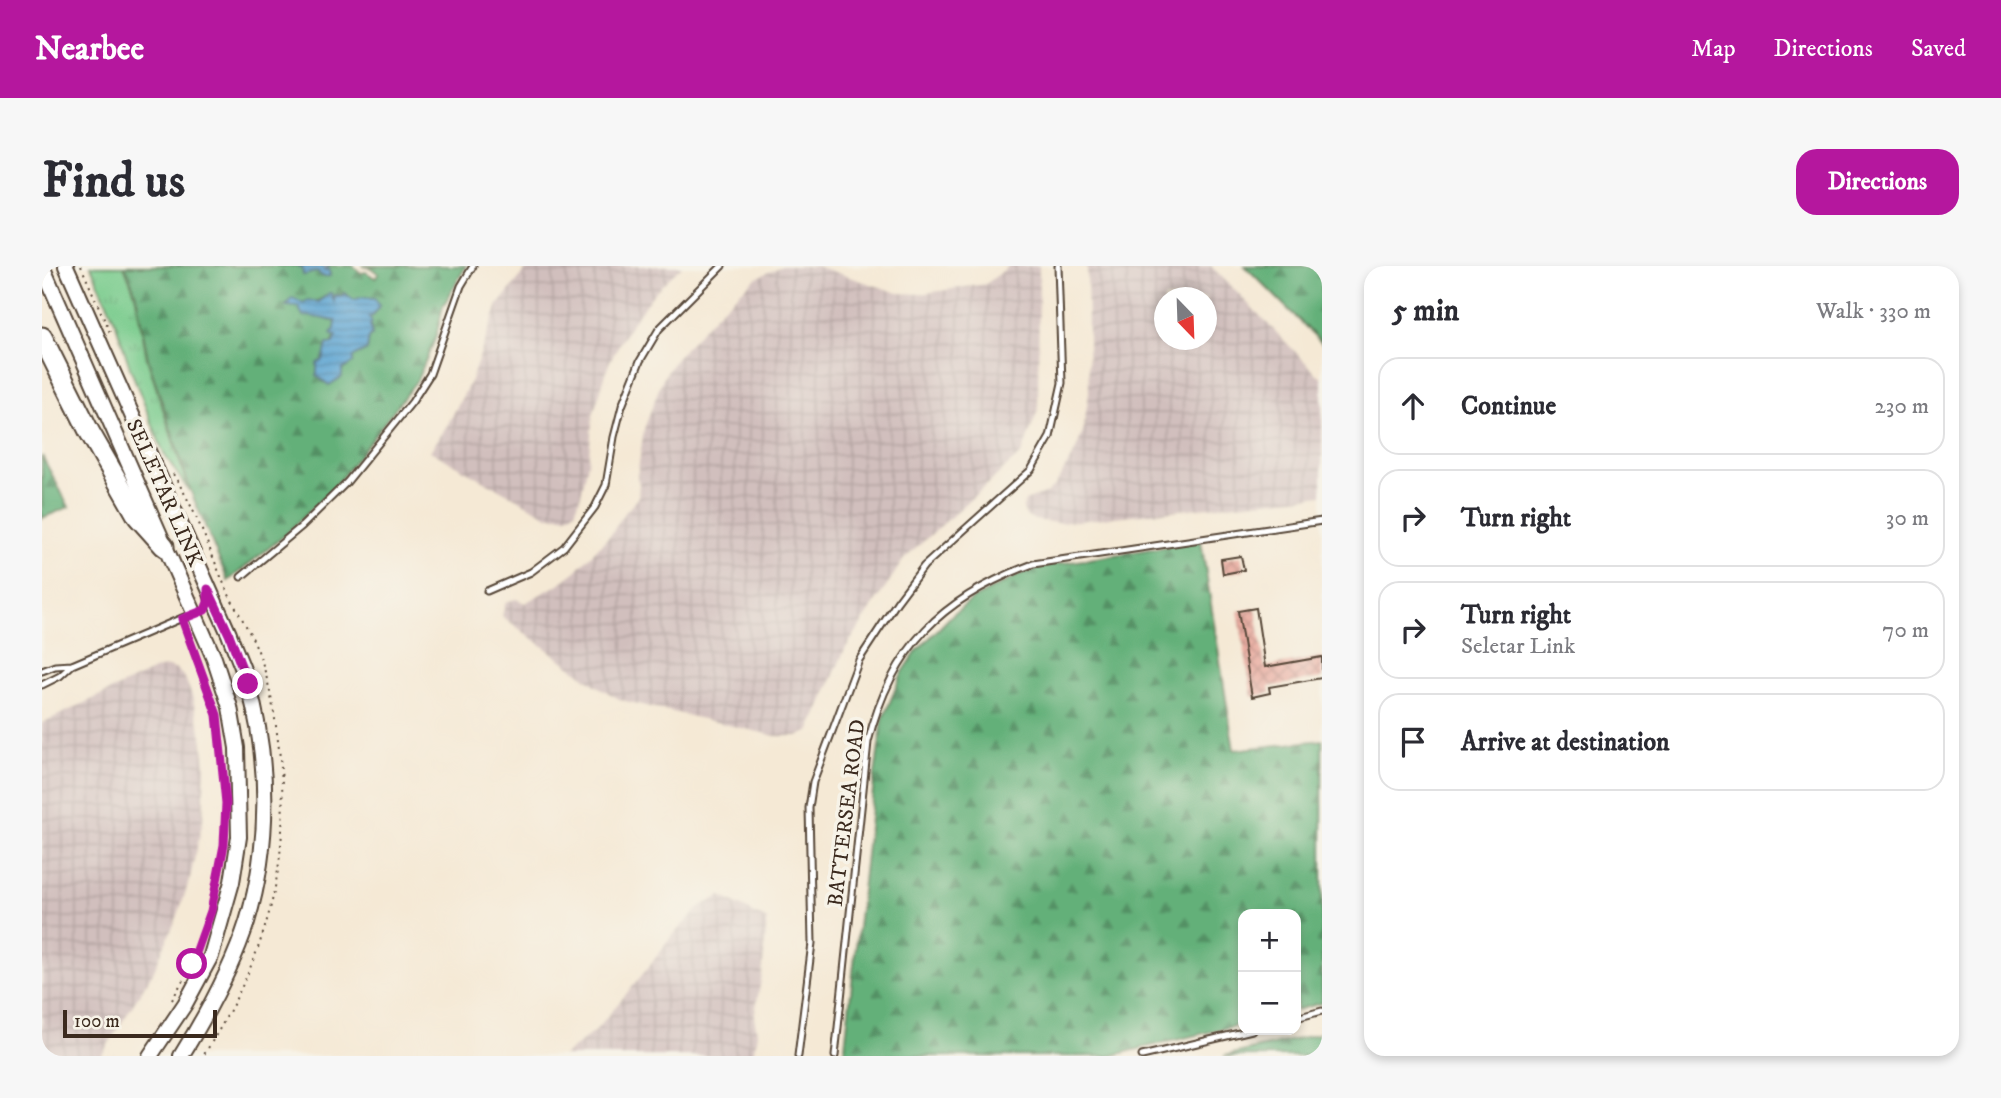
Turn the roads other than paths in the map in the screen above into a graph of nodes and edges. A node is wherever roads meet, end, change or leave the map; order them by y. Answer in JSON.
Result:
{"nodes":[{"id":1,"x":42,"y":266,"type":"edge"},
{"id":2,"x":66,"y":266,"type":"edge"},
{"id":3,"x":473,"y":266,"type":"edge"},
{"id":4,"x":723,"y":266,"type":"edge"},
{"id":5,"x":1058,"y":266,"type":"edge"},
{"id":6,"x":42,"y":338,"type":"edge"},
{"id":7,"x":1322,"y":521,"type":"edge"},
{"id":8,"x":164,"y":546,"type":"junction"},
{"id":9,"x":241,"y":578,"type":"dead end"},
{"id":10,"x":208,"y":589,"type":"junction"},
{"id":11,"x":487,"y":591,"type":"dead end"},
{"id":12,"x":188,"y":616,"type":"junction"},
{"id":13,"x":72,"y":664,"type":"junction"},
{"id":14,"x":42,"y":671,"type":"edge"},
{"id":15,"x":42,"y":685,"type":"edge"},
{"id":16,"x":1322,"y":1011,"type":"edge"},
{"id":17,"x":1301,"y":1017,"type":"edge"},
{"id":18,"x":1238,"y":1033,"type":"edge"},
{"id":19,"x":152,"y":1056,"type":"edge"},
{"id":20,"x":181,"y":1056,"type":"edge"},
{"id":21,"x":798,"y":1056,"type":"edge"},
{"id":22,"x":835,"y":1056,"type":"edge"},
{"id":23,"x":1142,"y":1056,"type":"edge"}],
"edges":[{"from":1,"to":8,"type":"main road","name":"SELETAR LINK"},
{"from":2,"to":10,"type":"main road","name":"SELETAR LINK"},
{"from":3,"to":9,"type":"lane"},
{"from":4,"to":11,"type":"lane"},
{"from":5,"to":21,"type":"lane"},
{"from":6,"to":8,"type":"highway"},
{"from":7,"to":22,"type":"lane","name":"BATTERSEA ROAD"},
{"from":8,"to":12,"type":"main road","name":"SELETAR LINK"},
{"from":10,"to":12,"type":"main road"},
{"from":10,"to":20,"type":"main road","name":"SELETAR LINK"},
{"from":12,"to":13,"type":"lane"},
{"from":12,"to":19,"type":"main road","name":"SELETAR LINK"},
{"from":13,"to":14,"type":"lane"},
{"from":13,"to":15,"type":"lane"},
{"from":16,"to":17,"type":"lane"},
{"from":18,"to":23,"type":"lane"}]}
